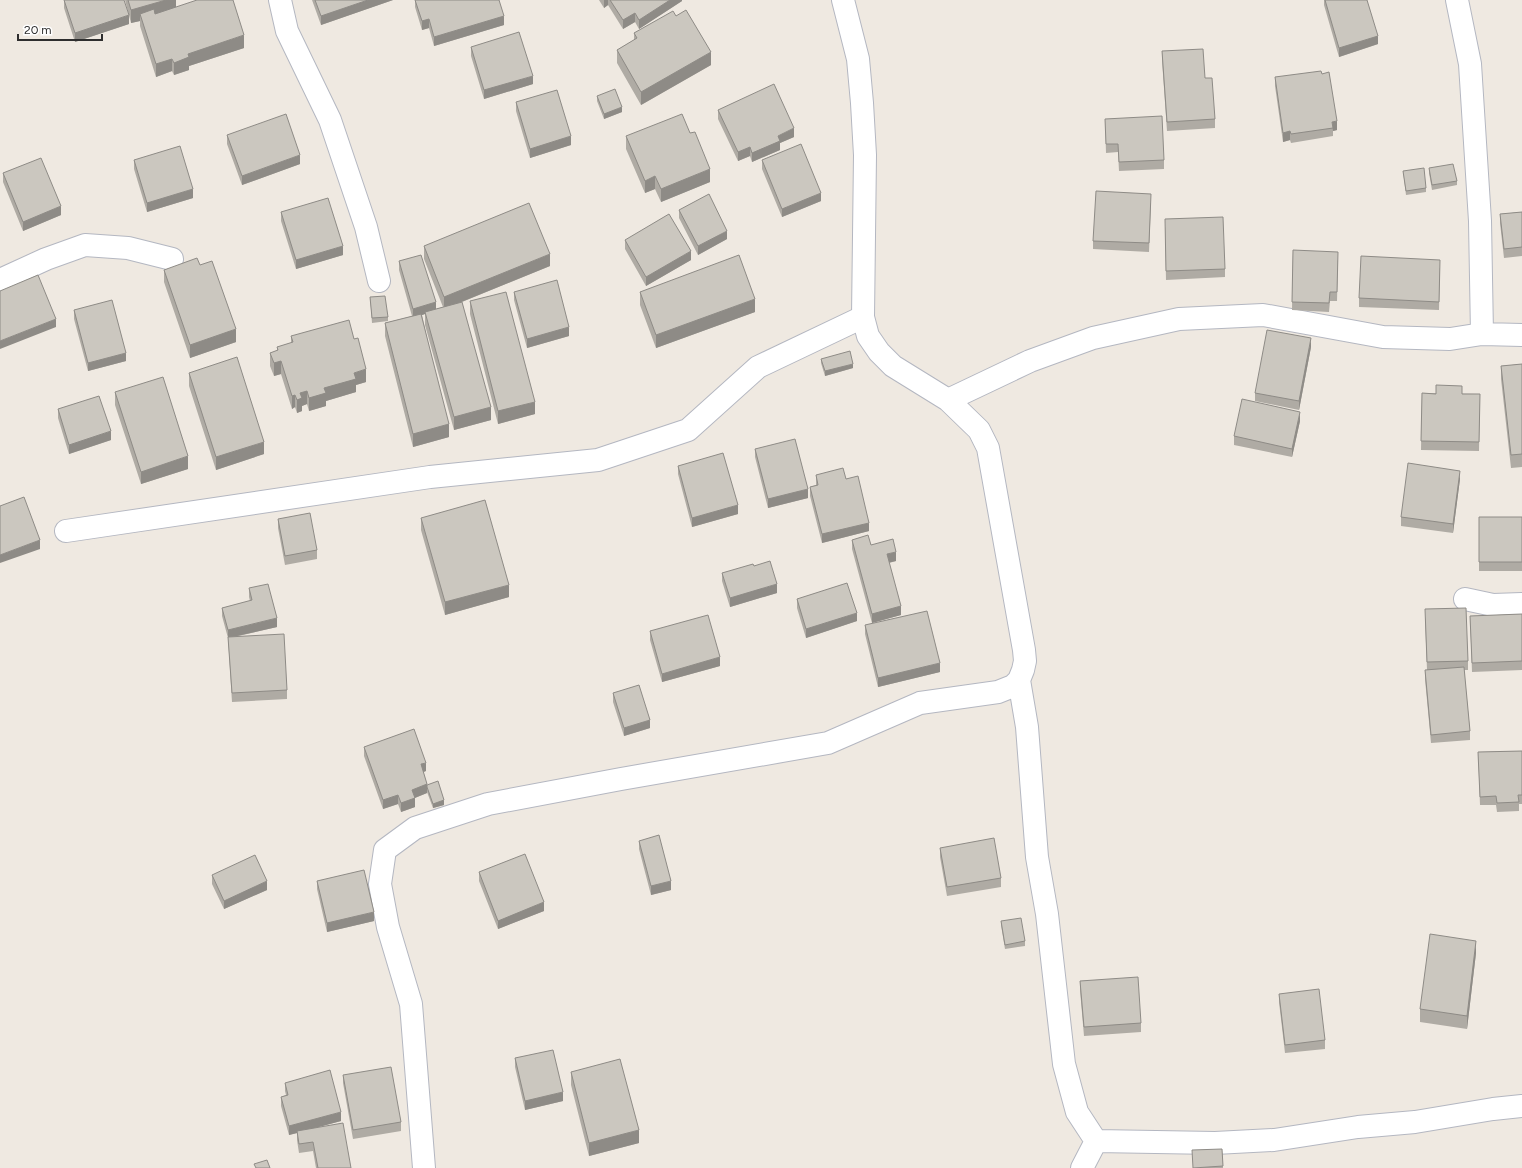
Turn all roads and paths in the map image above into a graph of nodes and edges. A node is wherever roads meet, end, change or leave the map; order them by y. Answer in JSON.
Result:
{"nodes":[{"id":1,"x":280,"y":0,"type":"edge"},
{"id":2,"x":843,"y":0,"type":"edge"},
{"id":3,"x":1457,"y":0,"type":"edge"},
{"id":4,"x":172,"y":259,"type":"dead end"},
{"id":5,"x":0,"y":280,"type":"edge"},
{"id":6,"x":379,"y":281,"type":"dead end"},
{"id":7,"x":863,"y":317,"type":"junction"},
{"id":8,"x":1482,"y":334,"type":"junction"},
{"id":9,"x":1522,"y":335,"type":"edge"},
{"id":10,"x":948,"y":400,"type":"junction"},
{"id":11,"x":66,"y":531,"type":"dead end"},
{"id":12,"x":1465,"y":599,"type":"dead end"},
{"id":13,"x":1522,"y":604,"type":"edge"},
{"id":14,"x":1019,"y":680,"type":"junction"},
{"id":15,"x":1522,"y":1106,"type":"edge"},
{"id":16,"x":1096,"y":1141,"type":"junction"},
{"id":17,"x":424,"y":1168,"type":"edge"},
{"id":18,"x":1082,"y":1168,"type":"edge"}],
"edges":[{"from":1,"to":6,"type":"street"},
{"from":2,"to":7,"type":"street"},
{"from":3,"to":8,"type":"street"},
{"from":4,"to":5,"type":"street"},
{"from":7,"to":10,"type":"street"},
{"from":7,"to":11,"type":"street"},
{"from":8,"to":9,"type":"street"},
{"from":8,"to":10,"type":"street"},
{"from":10,"to":14,"type":"street"},
{"from":12,"to":13,"type":"street"},
{"from":14,"to":16,"type":"street"},
{"from":14,"to":17,"type":"street"},
{"from":15,"to":16,"type":"street"},
{"from":16,"to":18,"type":"street"}]}
